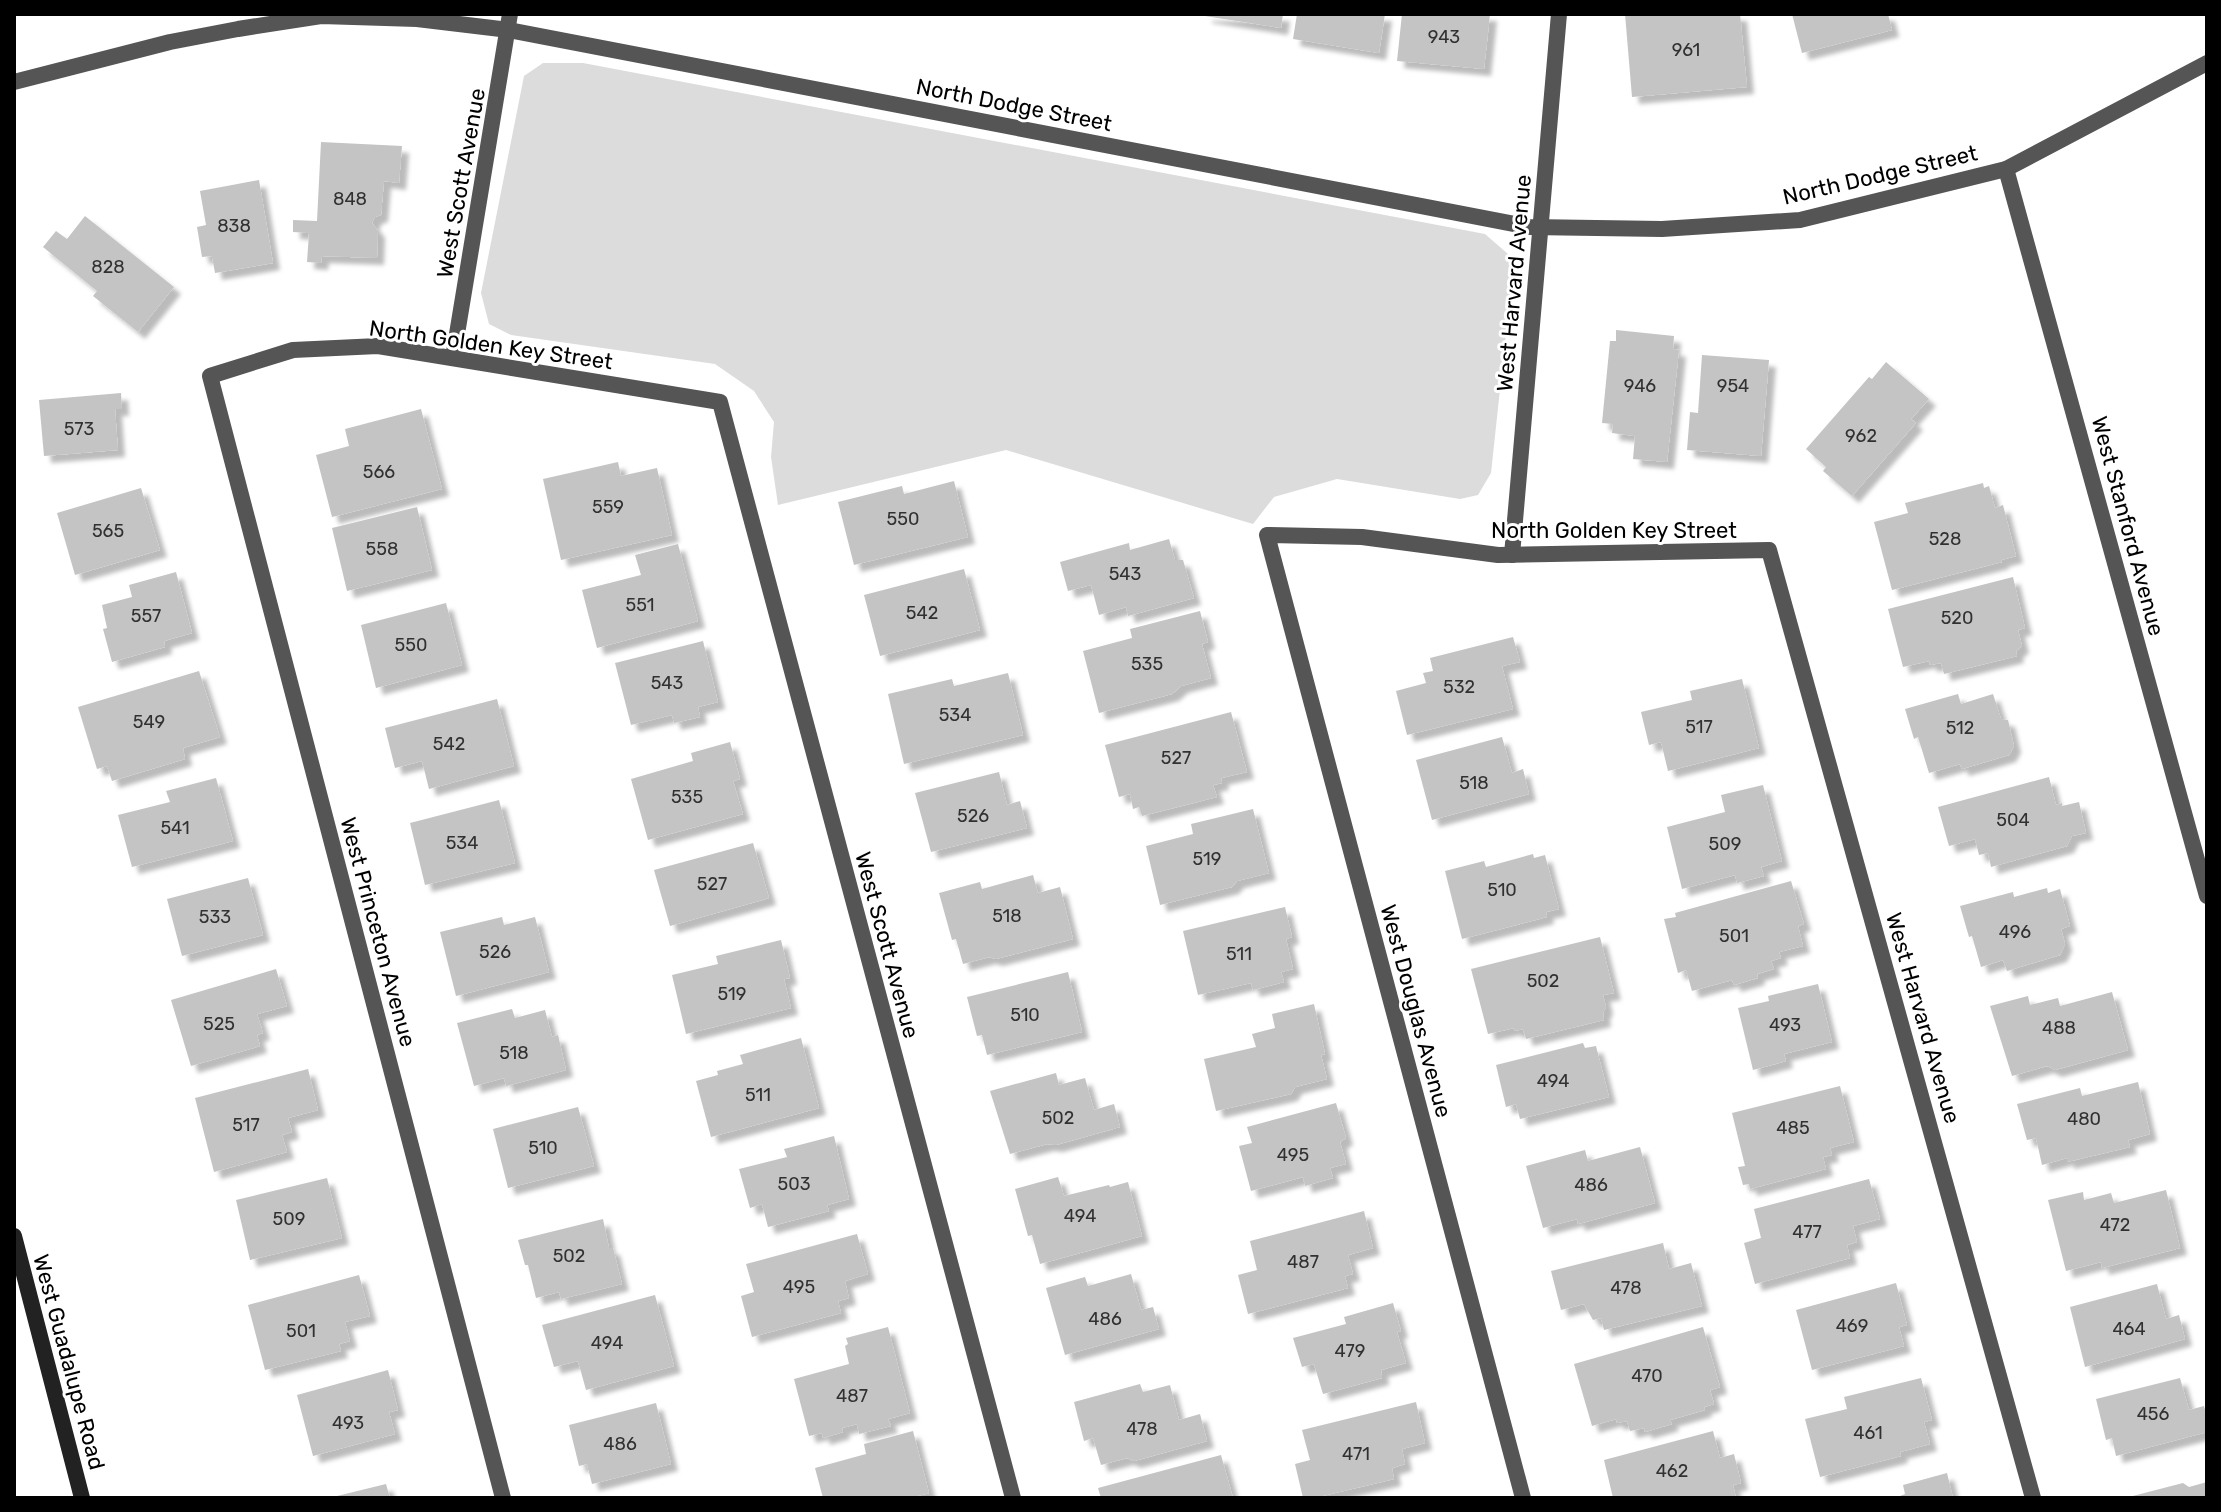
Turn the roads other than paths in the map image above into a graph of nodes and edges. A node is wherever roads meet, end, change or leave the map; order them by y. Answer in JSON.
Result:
{"nodes":[{"id":1,"x":1559,"y":14,"type":"edge"},
{"id":2,"x":510,"y":22,"type":"edge"},
{"id":3,"x":2207,"y":63,"type":"edge"},
{"id":4,"x":14,"y":82,"type":"edge"},
{"id":5,"x":2006,"y":169,"type":"junction"},
{"id":6,"x":1540,"y":226,"type":"junction"},
{"id":7,"x":453,"y":358,"type":"junction"},
{"id":8,"x":210,"y":376,"type":"joint"},
{"id":9,"x":720,"y":402,"type":"joint"},
{"id":10,"x":1267,"y":535,"type":"joint"},
{"id":11,"x":1769,"y":550,"type":"joint"},
{"id":12,"x":1512,"y":555,"type":"junction"},
{"id":13,"x":2207,"y":896,"type":"edge"},
{"id":14,"x":14,"y":1236,"type":"edge"},
{"id":15,"x":82,"y":1498,"type":"edge"},
{"id":16,"x":503,"y":1498,"type":"edge"},
{"id":17,"x":1013,"y":1498,"type":"edge"},
{"id":18,"x":1523,"y":1498,"type":"edge"},
{"id":19,"x":2033,"y":1498,"type":"edge"}],
"edges":[{"from":1,"to":6,"type":"street","name":"West Harvard Avenue"},
{"from":2,"to":4,"type":"street","name":"North Dodge Street"},
{"from":2,"to":6,"type":"street","name":"North Dodge Street"},
{"from":2,"to":7,"type":"street","name":"West Scott Avenue"},
{"from":3,"to":5,"type":"street","name":"North Dodge Street"},
{"from":5,"to":6,"type":"street","name":"North Dodge Street"},
{"from":5,"to":13,"type":"street","name":"West Stanford Avenue"},
{"from":6,"to":12,"type":"street","name":"West Harvard Avenue"},
{"from":7,"to":8,"type":"street","name":"North Golden Key Street"},
{"from":7,"to":9,"type":"street","name":"North Golden Key Street"},
{"from":8,"to":16,"type":"street","name":"West Princeton Avenue"},
{"from":9,"to":17,"type":"street","name":"West Scott Avenue"},
{"from":10,"to":12,"type":"street","name":"North Golden Key Street"},
{"from":10,"to":18,"type":"street","name":"West Douglas Avenue"},
{"from":11,"to":12,"type":"street","name":"North Golden Key Street"},
{"from":11,"to":19,"type":"street","name":"West Harvard Avenue"},
{"from":14,"to":15,"type":"main road","name":"West Guadalupe Road"}]}
